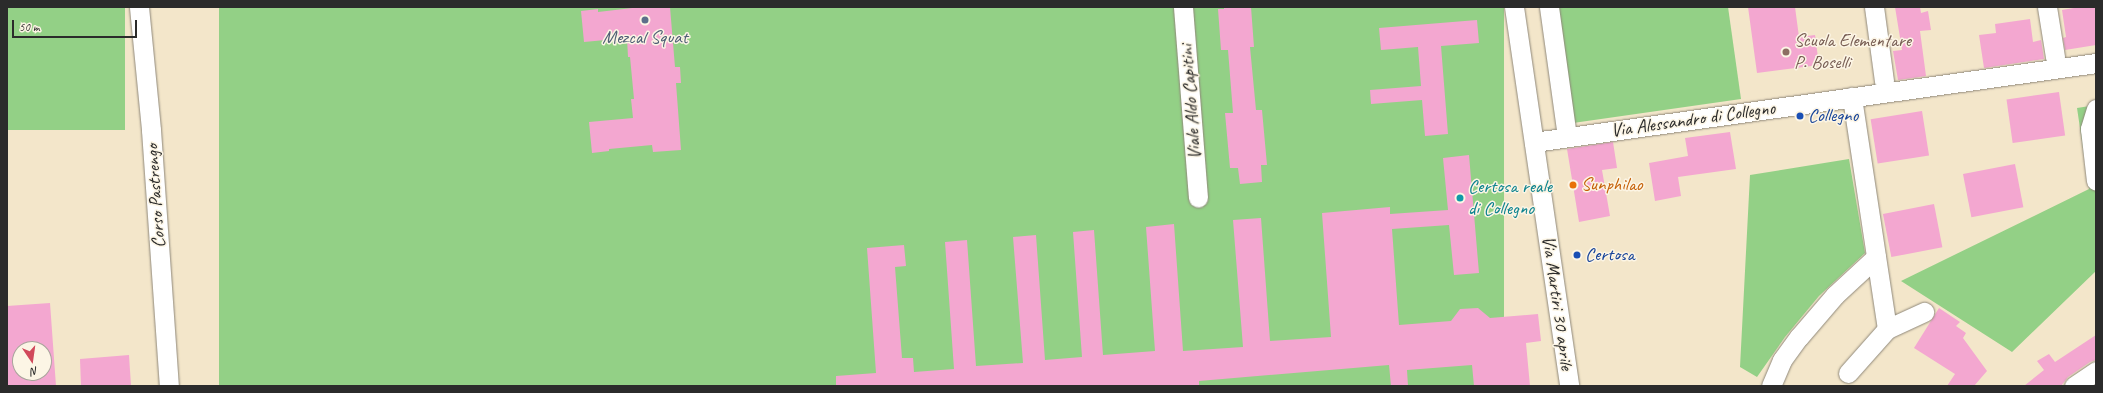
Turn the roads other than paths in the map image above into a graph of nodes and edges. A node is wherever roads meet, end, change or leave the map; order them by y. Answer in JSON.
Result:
{"nodes":[{"id":1,"x":139,"y":7,"type":"edge"},
{"id":2,"x":1183,"y":7,"type":"edge"},
{"id":3,"x":1514,"y":7,"type":"edge"},
{"id":4,"x":1549,"y":7,"type":"edge"},
{"id":5,"x":1874,"y":7,"type":"edge"},
{"id":6,"x":2047,"y":7,"type":"edge"},
{"id":7,"x":2055,"y":57,"type":"dead end"},
{"id":8,"x":2096,"y":63,"type":"edge"},
{"id":9,"x":1884,"y":81,"type":"dead end"},
{"id":10,"x":1852,"y":97,"type":"junction"},
{"id":11,"x":2096,"y":109,"type":"edge"},
{"id":12,"x":1567,"y":137,"type":"junction"},
{"id":13,"x":1534,"y":142,"type":"junction"},
{"id":14,"x":2096,"y":181,"type":"edge"},
{"id":15,"x":1198,"y":197,"type":"dead end"},
{"id":16,"x":1876,"y":257,"type":"junction"},
{"id":17,"x":1924,"y":312,"type":"dead end"},
{"id":18,"x":1886,"y":329,"type":"junction"},
{"id":19,"x":2096,"y":370,"type":"edge"},
{"id":20,"x":1848,"y":374,"type":"dead end"},
{"id":21,"x":169,"y":386,"type":"edge"},
{"id":22,"x":1569,"y":386,"type":"edge"},
{"id":23,"x":1771,"y":386,"type":"edge"},
{"id":24,"x":2074,"y":386,"type":"edge"}],
"edges":[{"from":1,"to":21,"type":"street","name":"Corso Pastrengo"},
{"from":2,"to":15,"type":"street","name":"Viale Aldo Capitini"},
{"from":3,"to":13,"type":"street","name":"Via Martiri 30 aprile"},
{"from":4,"to":12,"type":"street"},
{"from":5,"to":9,"type":"street"},
{"from":6,"to":7,"type":"street"},
{"from":8,"to":10,"type":"street","name":"Via Alessandro di Collegno"},
{"from":10,"to":12,"type":"street","name":"Via Alessandro di Collegno"},
{"from":10,"to":16,"type":"street"},
{"from":11,"to":14,"type":"street"},
{"from":12,"to":13,"type":"street","name":"Via Alessandro di Collegno"},
{"from":13,"to":22,"type":"street","name":"Via Martiri 30 aprile"},
{"from":16,"to":18,"type":"street"},
{"from":16,"to":23,"type":"street"},
{"from":17,"to":18,"type":"street"},
{"from":18,"to":20,"type":"street"},
{"from":19,"to":24,"type":"street"}]}
